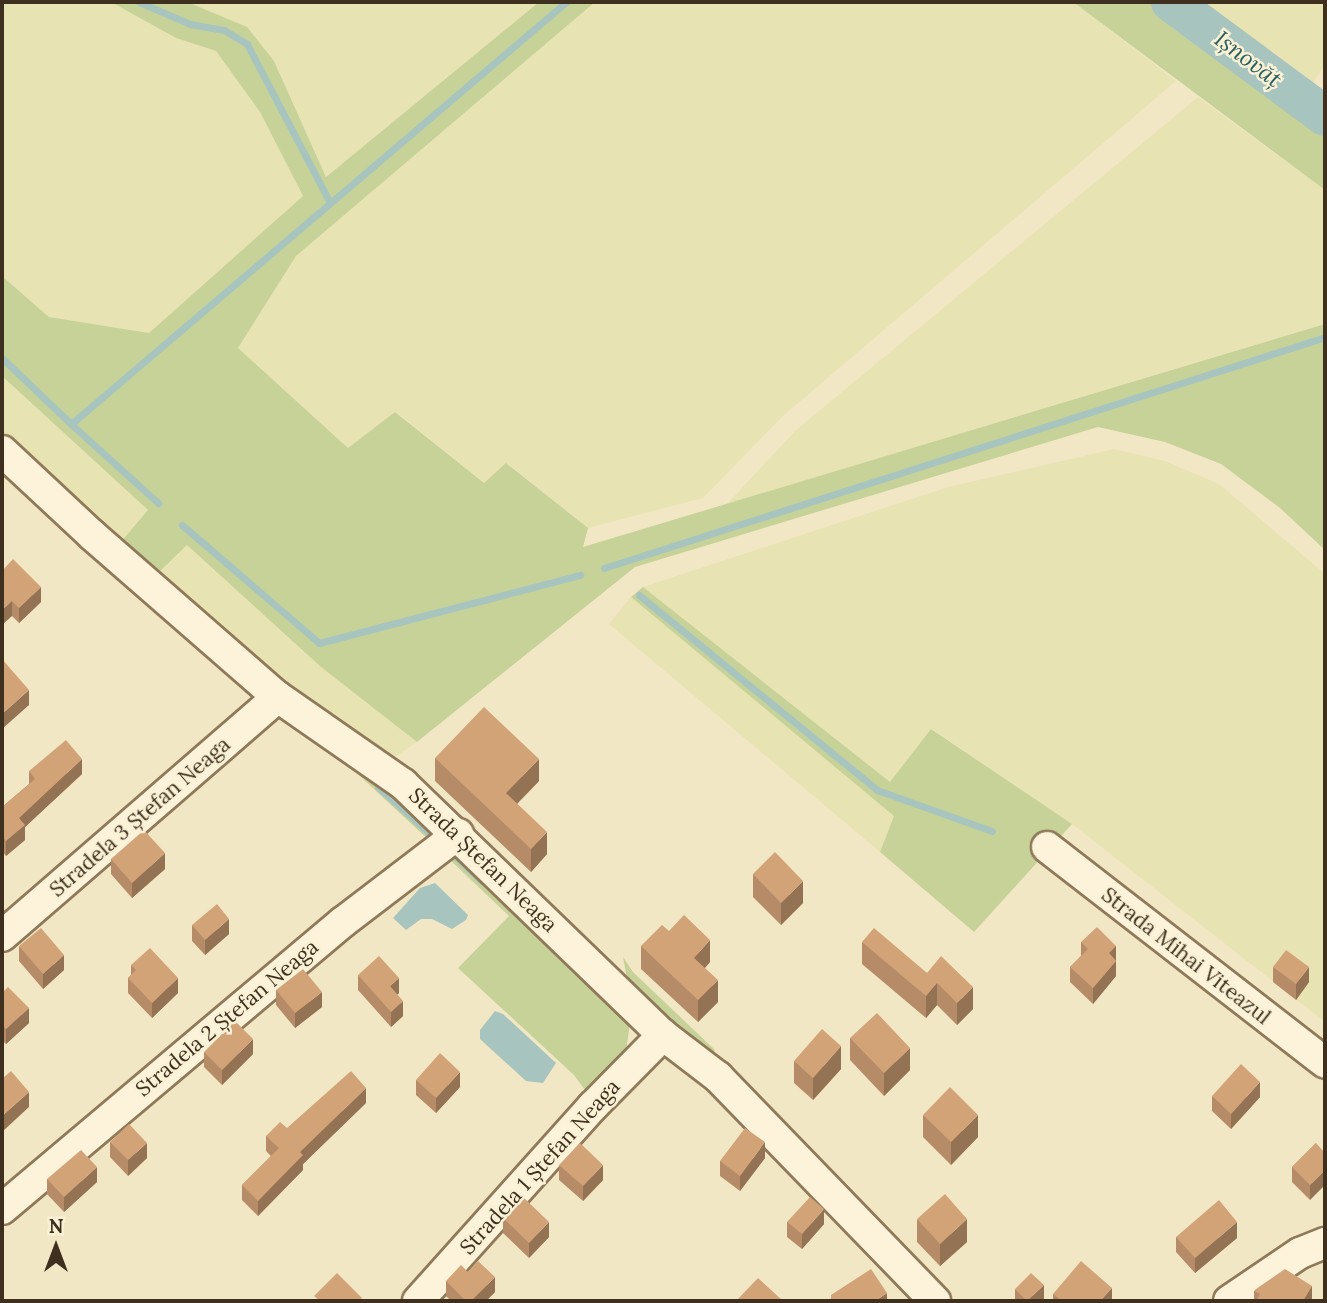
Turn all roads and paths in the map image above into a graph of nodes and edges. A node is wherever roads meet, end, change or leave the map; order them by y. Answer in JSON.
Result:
{"nodes":[{"id":1,"x":2,"y":451,"type":"edge"},
{"id":2,"x":278,"y":696,"type":"junction"},
{"id":3,"x":458,"y":834,"type":"junction"},
{"id":4,"x":1047,"y":847,"type":"dead end"},
{"id":5,"x":2,"y":936,"type":"edge"},
{"id":6,"x":663,"y":1035,"type":"junction"},
{"id":7,"x":1325,"y":1063,"type":"edge"},
{"id":8,"x":2,"y":1209,"type":"edge"},
{"id":9,"x":1325,"y":1243,"type":"edge"},
{"id":10,"x":418,"y":1301,"type":"edge"},
{"id":11,"x":935,"y":1301,"type":"edge"},
{"id":12,"x":1229,"y":1301,"type":"edge"}],
"edges":[{"from":1,"to":2,"type":"street","name":"Strada Ștefan Neaga"},
{"from":2,"to":3,"type":"street","name":"Strada Ștefan Neaga"},
{"from":2,"to":5,"type":"street","name":"Stradela 3 Ștefan Neaga"},
{"from":3,"to":6,"type":"street","name":"Strada Ștefan Neaga"},
{"from":3,"to":8,"type":"street","name":"Stradela 2 Ștefan Neaga"},
{"from":4,"to":7,"type":"street","name":"Strada Mihai Viteazul"},
{"from":6,"to":10,"type":"street","name":"Stradela 1 Ștefan Neaga"},
{"from":6,"to":11,"type":"street","name":"Strada Ștefan Neaga"},
{"from":9,"to":12,"type":"street"}]}
